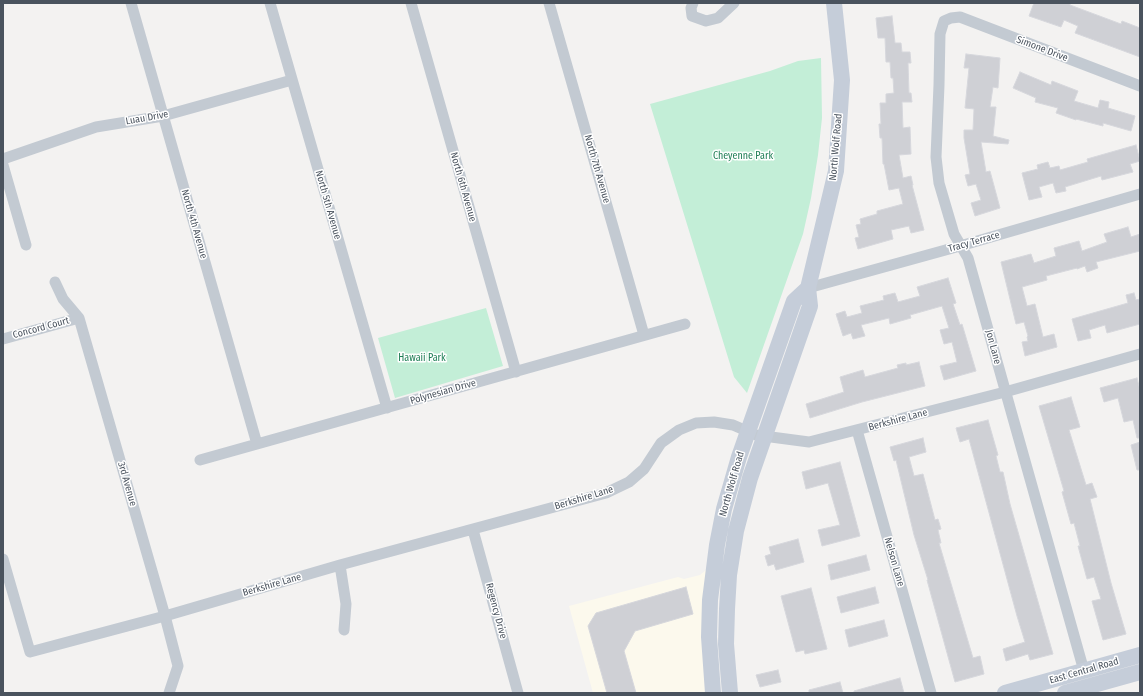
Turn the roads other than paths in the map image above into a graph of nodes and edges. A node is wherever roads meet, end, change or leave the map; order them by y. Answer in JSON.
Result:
{"nodes":[{"id":1,"x":131,"y":3,"type":"edge"},
{"id":2,"x":270,"y":3,"type":"edge"},
{"id":3,"x":411,"y":3,"type":"edge"},
{"id":4,"x":549,"y":3,"type":"edge"},
{"id":5,"x":693,"y":3,"type":"edge"},
{"id":6,"x":734,"y":3,"type":"edge"},
{"id":7,"x":834,"y":3,"type":"edge"},
{"id":8,"x":944,"y":21,"type":"joint"},
{"id":9,"x":292,"y":80,"type":"junction"},
{"id":10,"x":1140,"y":86,"type":"edge"},
{"id":11,"x":163,"y":116,"type":"junction"},
{"id":12,"x":3,"y":159,"type":"edge"},
{"id":13,"x":3,"y":165,"type":"edge"},
{"id":14,"x":1140,"y":194,"type":"edge"},
{"id":15,"x":26,"y":245,"type":"dead end"},
{"id":16,"x":960,"y":246,"type":"junction"},
{"id":17,"x":55,"y":282,"type":"dead end"},
{"id":18,"x":808,"y":288,"type":"junction"},
{"id":19,"x":79,"y":318,"type":"junction"},
{"id":20,"x":685,"y":324,"type":"dead end"},
{"id":21,"x":644,"y":336,"type":"junction"},
{"id":22,"x":3,"y":339,"type":"edge"},
{"id":23,"x":1140,"y":354,"type":"edge"},
{"id":24,"x":516,"y":372,"type":"junction"},
{"id":25,"x":1005,"y":392,"type":"junction"},
{"id":26,"x":387,"y":408,"type":"junction"},
{"id":27,"x":857,"y":430,"type":"junction"},
{"id":28,"x":748,"y":432,"type":"junction"},
{"id":29,"x":764,"y":436,"type":"junction"},
{"id":30,"x":257,"y":444,"type":"junction"},
{"id":31,"x":200,"y":460,"type":"dead end"},
{"id":32,"x":473,"y":530,"type":"junction"},
{"id":33,"x":3,"y":559,"type":"edge"},
{"id":34,"x":340,"y":565,"type":"junction"},
{"id":35,"x":166,"y":616,"type":"junction"},
{"id":36,"x":344,"y":630,"type":"dead end"},
{"id":37,"x":1140,"y":655,"type":"edge"},
{"id":38,"x":1084,"y":671,"type":"junction"},
{"id":39,"x":1140,"y":672,"type":"edge"},
{"id":40,"x":1102,"y":688,"type":"edge"},
{"id":41,"x":169,"y":693,"type":"edge"},
{"id":42,"x":518,"y":693,"type":"edge"},
{"id":43,"x":713,"y":693,"type":"edge"},
{"id":44,"x":730,"y":693,"type":"edge"},
{"id":45,"x":931,"y":693,"type":"edge"},
{"id":46,"x":1005,"y":693,"type":"edge"},
{"id":47,"x":1065,"y":693,"type":"edge"}],
"edges":[{"from":1,"to":11,"type":"street","name":"North 4th Avenue"},
{"from":2,"to":9,"type":"street","name":"North 5th Avenue"},
{"from":3,"to":24,"type":"street","name":"North 6th Avenue"},
{"from":4,"to":21,"type":"street","name":"North 7th Avenue"},
{"from":5,"to":6,"type":"street"},
{"from":7,"to":18,"type":"main road","name":"North Wolf Road"},
{"from":8,"to":10,"type":"street","name":"Simone Drive"},
{"from":8,"to":16,"type":"street","name":"Jon Lane"},
{"from":9,"to":11,"type":"street","name":"Luau Drive"},
{"from":9,"to":26,"type":"street","name":"North 5th Avenue"},
{"from":11,"to":12,"type":"street","name":"Luau Drive"},
{"from":11,"to":30,"type":"street","name":"North 4th Avenue"},
{"from":13,"to":15,"type":"street"},
{"from":14,"to":16,"type":"street","name":"Tracy Terrace"},
{"from":16,"to":18,"type":"street","name":"Tracy Terrace"},
{"from":16,"to":25,"type":"street","name":"Jon Lane"},
{"from":17,"to":19,"type":"street","name":"3rd Avenue"},
{"from":18,"to":28,"type":"main road","name":"North Wolf Road"},
{"from":18,"to":29,"type":"main road","name":"North Wolf Road"},
{"from":19,"to":22,"type":"street","name":"Concord Court"},
{"from":19,"to":35,"type":"street","name":"3rd Avenue"},
{"from":20,"to":21,"type":"street","name":"Polynesian Drive"},
{"from":21,"to":24,"type":"street","name":"Polynesian Drive"},
{"from":23,"to":25,"type":"street","name":"Berkshire Lane"},
{"from":24,"to":26,"type":"street","name":"Polynesian Drive"},
{"from":25,"to":27,"type":"street","name":"Berkshire Lane"},
{"from":25,"to":38,"type":"street","name":"Jon Lane"},
{"from":26,"to":30,"type":"street","name":"Polynesian Drive"},
{"from":27,"to":29,"type":"street","name":"Berkshire Lane"},
{"from":27,"to":45,"type":"street","name":"Nelson Lane"},
{"from":28,"to":29,"type":"street","name":"Berkshire Lane"},
{"from":28,"to":32,"type":"street","name":"Berkshire Lane"},
{"from":28,"to":43,"type":"main road","name":"North Wolf Road"},
{"from":29,"to":44,"type":"main road","name":"North Wolf Road"},
{"from":30,"to":31,"type":"street","name":"Polynesian Drive"},
{"from":32,"to":34,"type":"street","name":"Berkshire Lane"},
{"from":32,"to":42,"type":"street","name":"Regency Drive"},
{"from":33,"to":35,"type":"street","name":"Berkshire Lane"},
{"from":34,"to":35,"type":"street","name":"Berkshire Lane"},
{"from":34,"to":36,"type":"street"},
{"from":35,"to":41,"type":"street","name":"3rd Avenue"},
{"from":37,"to":38,"type":"main road","name":"East Central Road"},
{"from":38,"to":46,"type":"main road","name":"East Central Road"},
{"from":39,"to":40,"type":"main road","name":"East Central Road"},
{"from":40,"to":47,"type":"main road","name":"East Central Road"}]}
